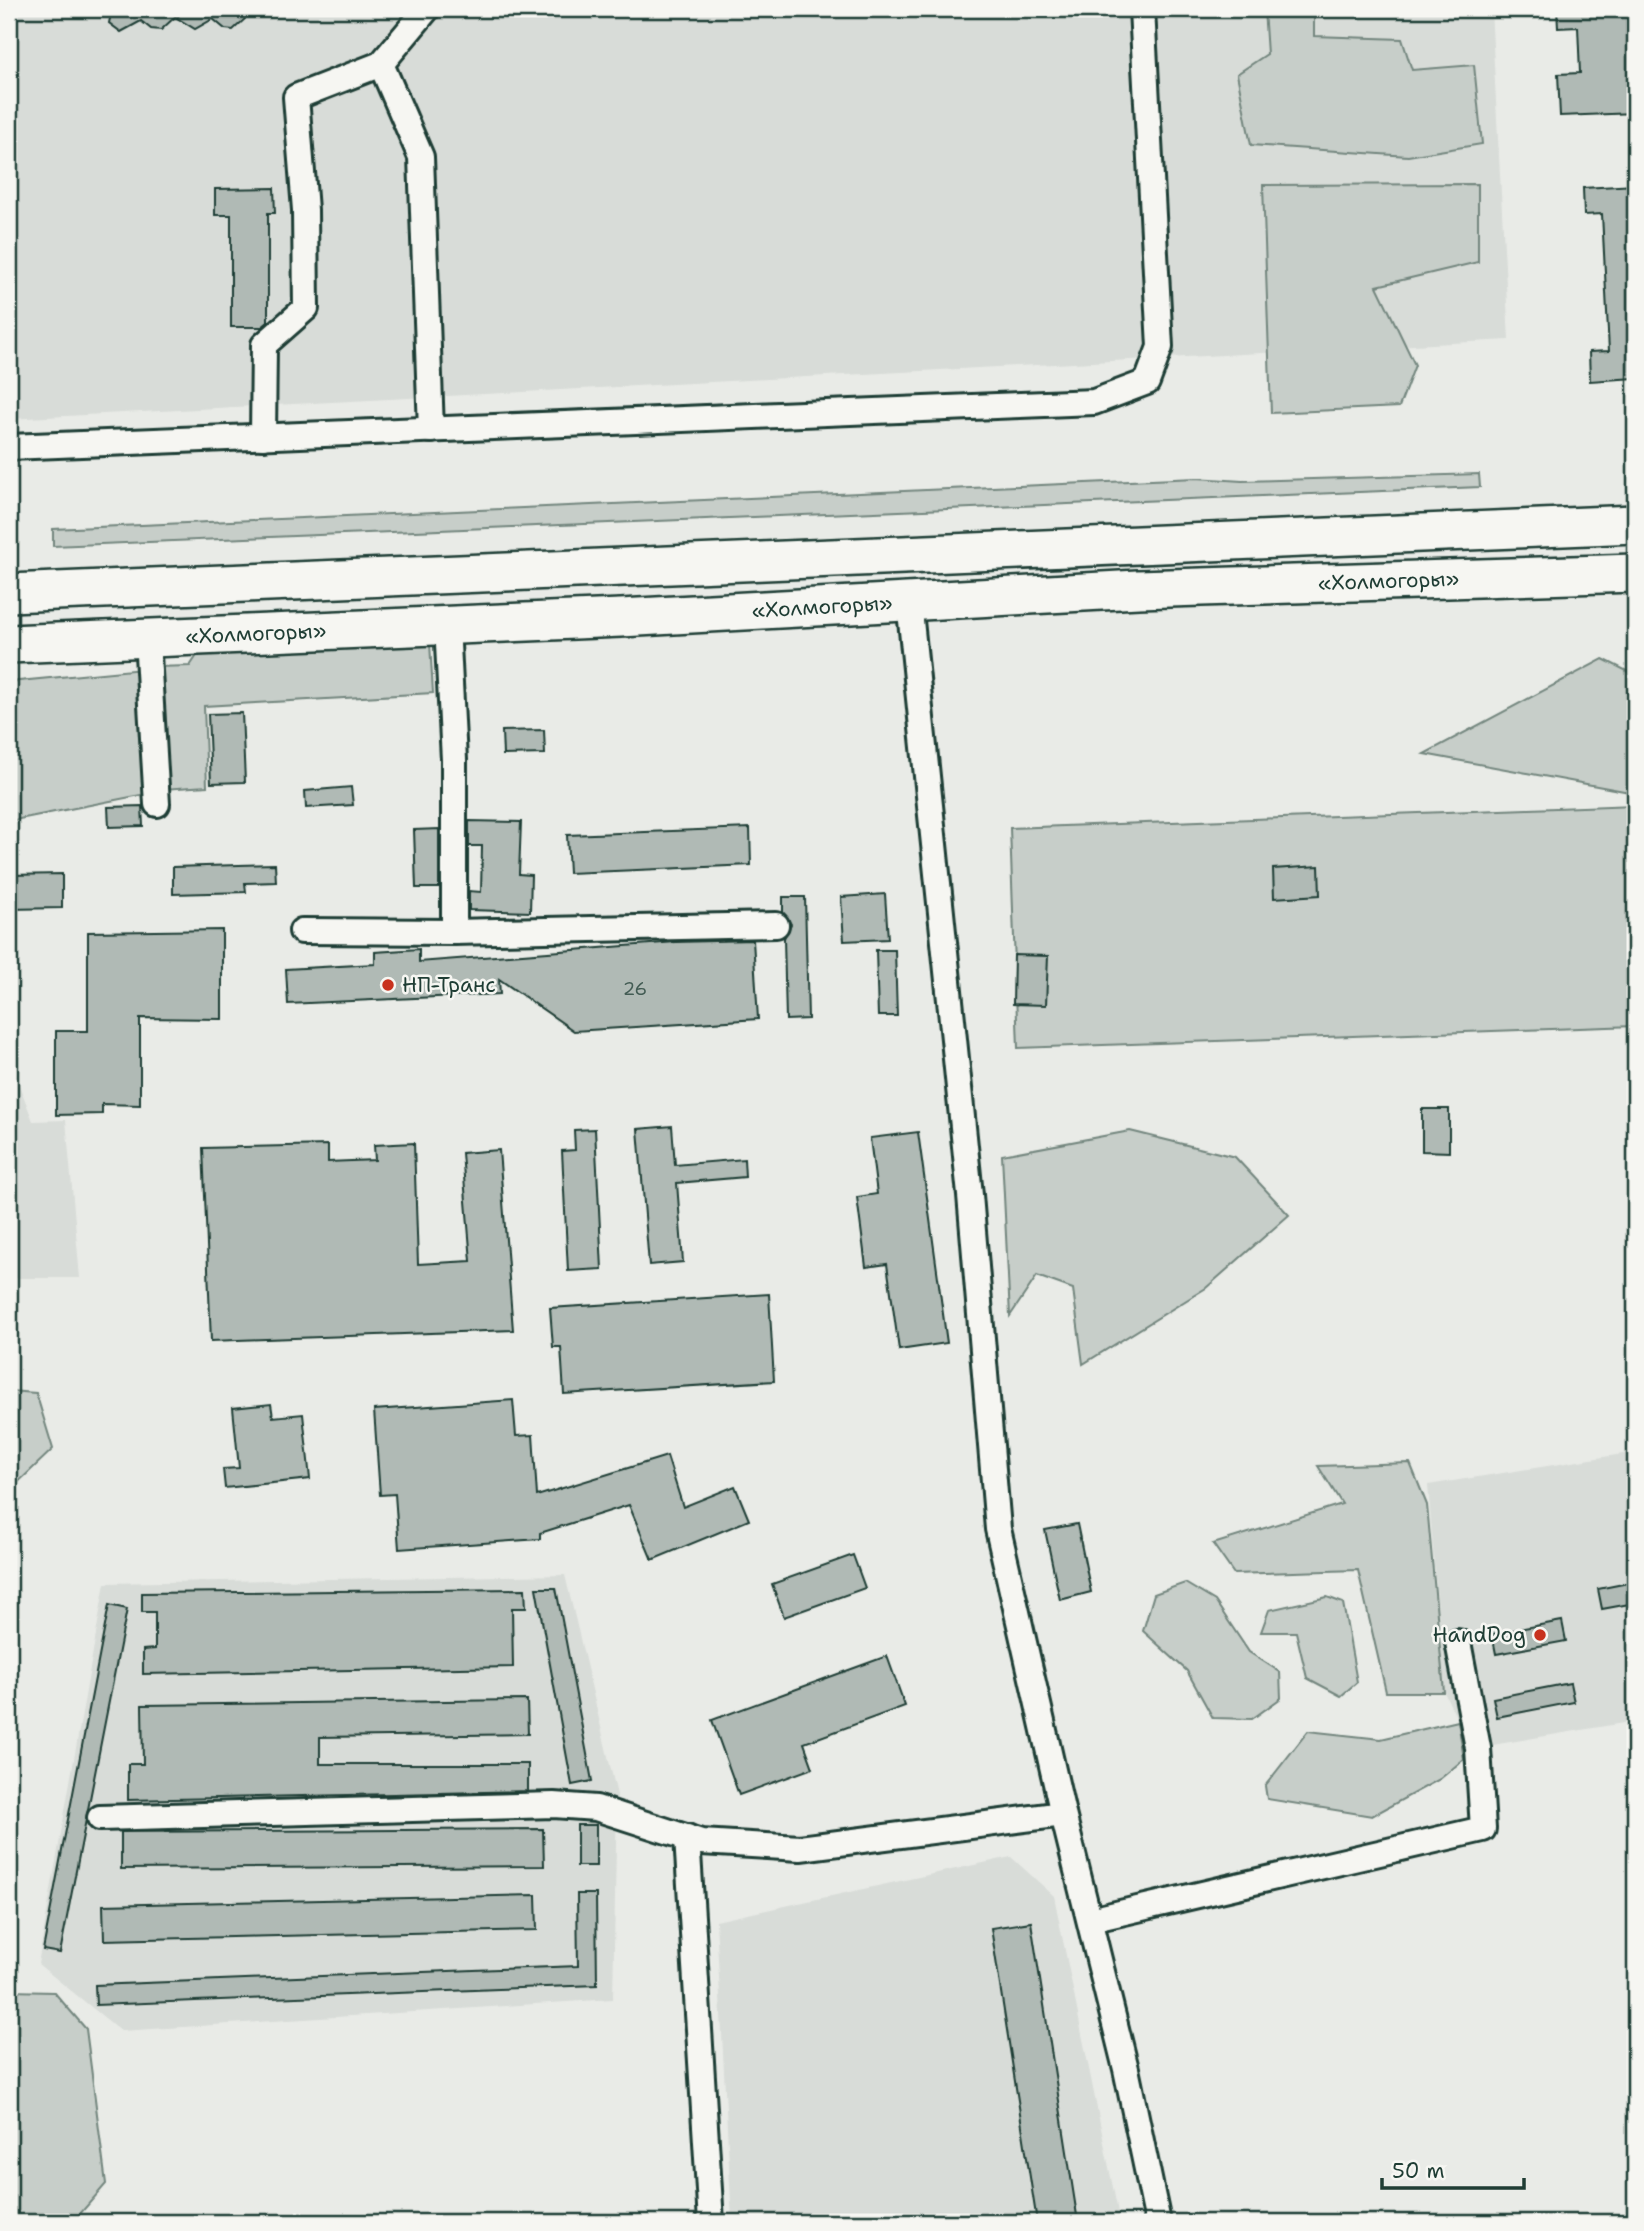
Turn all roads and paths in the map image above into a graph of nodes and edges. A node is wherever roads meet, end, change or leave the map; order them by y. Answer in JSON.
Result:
{"nodes":[{"id":1,"x":427,"y":9,"type":"edge"},
{"id":2,"x":1142,"y":9,"type":"edge"},
{"id":3,"x":381,"y":64,"type":"junction"},
{"id":4,"x":431,"y":430,"type":"junction"},
{"id":5,"x":262,"y":437,"type":"junction"},
{"id":6,"x":9,"y":447,"type":"edge"},
{"id":7,"x":1635,"y":524,"type":"edge"},
{"id":8,"x":1635,"y":573,"type":"edge"},
{"id":9,"x":9,"y":593,"type":"edge"},
{"id":10,"x":909,"y":601,"type":"junction"},
{"id":11,"x":447,"y":625,"type":"junction"},
{"id":12,"x":148,"y":638,"type":"junction"},
{"id":13,"x":9,"y":644,"type":"edge"},
{"id":14,"x":157,"y":804,"type":"dead end"},
{"id":15,"x":776,"y":925,"type":"dead end"},
{"id":16,"x":302,"y":931,"type":"dead end"},
{"id":17,"x":454,"y":932,"type":"junction"},
{"id":18,"x":1458,"y":1642,"type":"dead end"},
{"id":19,"x":1063,"y":1814,"type":"junction"},
{"id":20,"x":100,"y":1818,"type":"dead end"},
{"id":21,"x":687,"y":1837,"type":"junction"},
{"id":22,"x":1090,"y":1920,"type":"junction"},
{"id":23,"x":711,"y":2222,"type":"edge"},
{"id":24,"x":1158,"y":2222,"type":"edge"}],
"edges":[{"from":1,"to":3,"type":"street"},
{"from":2,"to":4,"type":"street"},
{"from":3,"to":4,"type":"street"},
{"from":3,"to":5,"type":"street"},
{"from":4,"to":5,"type":"street"},
{"from":5,"to":6,"type":"street"},
{"from":7,"to":9,"type":"highway"},
{"from":8,"to":10,"type":"highway","name":"«Холмогоры»"},
{"from":10,"to":11,"type":"highway","name":"«Холмогоры»"},
{"from":10,"to":19,"type":"street"},
{"from":11,"to":12,"type":"highway","name":"«Холмогоры»"},
{"from":11,"to":17,"type":"street"},
{"from":12,"to":13,"type":"highway","name":"«Холмогоры»"},
{"from":12,"to":14,"type":"street"},
{"from":15,"to":17,"type":"street"},
{"from":16,"to":17,"type":"street"},
{"from":18,"to":22,"type":"street"},
{"from":19,"to":21,"type":"street"},
{"from":19,"to":22,"type":"street"},
{"from":20,"to":21,"type":"street"},
{"from":21,"to":23,"type":"street"},
{"from":22,"to":24,"type":"street"}]}
